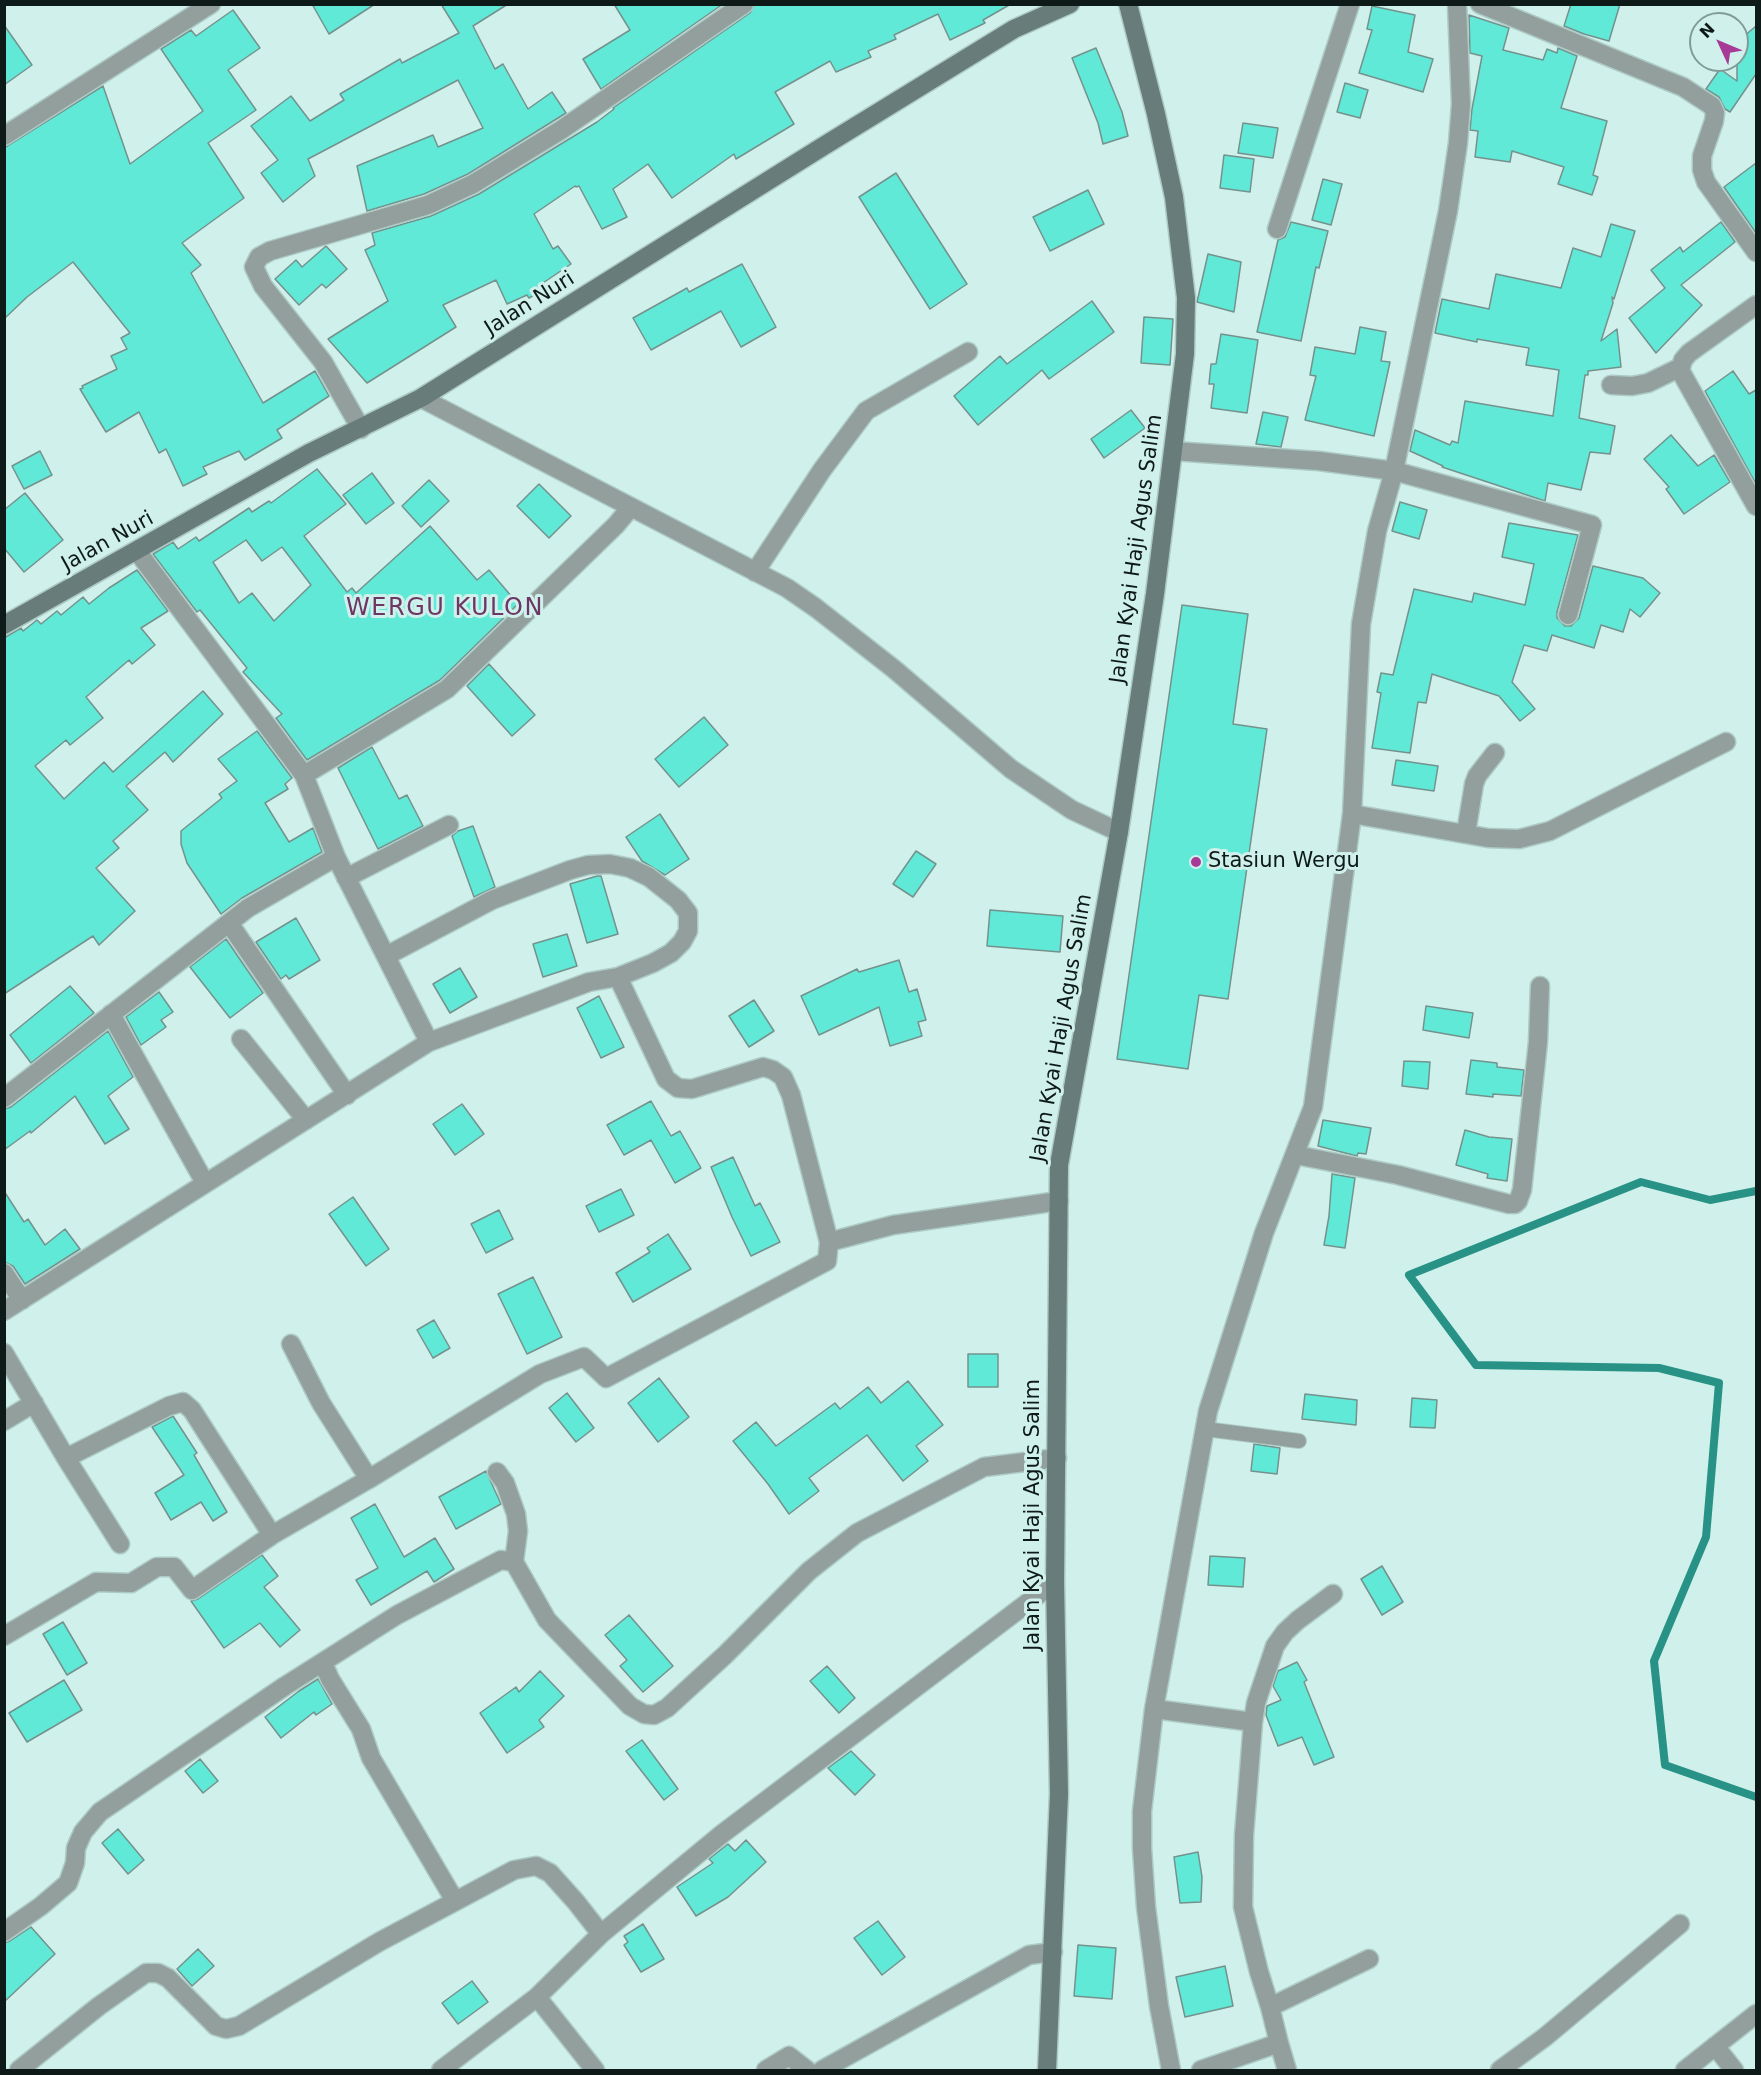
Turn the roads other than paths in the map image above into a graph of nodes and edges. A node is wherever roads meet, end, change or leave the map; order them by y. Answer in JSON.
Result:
{"nodes":[{"id":1,"x":211,"y":4,"type":"edge"},
{"id":2,"x":744,"y":4,"type":"edge"},
{"id":3,"x":1070,"y":4,"type":"edge"},
{"id":4,"x":1128,"y":4,"type":"edge"},
{"id":5,"x":1350,"y":4,"type":"edge"},
{"id":6,"x":1457,"y":4,"type":"edge"},
{"id":7,"x":1480,"y":4,"type":"edge"},
{"id":8,"x":4,"y":136,"type":"edge"},
{"id":9,"x":1277,"y":229,"type":"dead end"},
{"id":10,"x":1756,"y":252,"type":"edge"},
{"id":11,"x":1756,"y":305,"type":"edge"},
{"id":12,"x":968,"y":352,"type":"dead end"},
{"id":13,"x":1681,"y":367,"type":"junction"},
{"id":14,"x":1611,"y":385,"type":"dead end"},
{"id":15,"x":421,"y":398,"type":"junction"},
{"id":16,"x":361,"y":429,"type":"junction"},
{"id":17,"x":1173,"y":451,"type":"junction"},
{"id":18,"x":1394,"y":471,"type":"junction"},
{"id":19,"x":1756,"y":506,"type":"edge"},
{"id":20,"x":631,"y":507,"type":"junction"},
{"id":21,"x":137,"y":551,"type":"junction"},
{"id":22,"x":755,"y":572,"type":"junction"},
{"id":23,"x":1568,"y":615,"type":"dead end"},
{"id":24,"x":4,"y":626,"type":"edge"},
{"id":25,"x":1726,"y":742,"type":"dead end"},
{"id":26,"x":1495,"y":753,"type":"dead end"},
{"id":27,"x":304,"y":775,"type":"junction"},
{"id":28,"x":1352,"y":814,"type":"junction"},
{"id":29,"x":449,"y":825,"type":"dead end"},
{"id":30,"x":1119,"y":832,"type":"junction"},
{"id":31,"x":1466,"y":833,"type":"junction"},
{"id":32,"x":336,"y":857,"type":"junction"},
{"id":33,"x":346,"y":878,"type":"junction"},
{"id":34,"x":229,"y":923,"type":"junction"},
{"id":35,"x":386,"y":956,"type":"junction"},
{"id":36,"x":618,"y":976,"type":"junction"},
{"id":37,"x":1540,"y":986,"type":"dead end"},
{"id":38,"x":111,"y":1014,"type":"junction"},
{"id":39,"x":241,"y":1039,"type":"dead end"},
{"id":40,"x":429,"y":1042,"type":"junction"},
{"id":41,"x":347,"y":1095,"type":"junction"},
{"id":42,"x":4,"y":1098,"type":"edge"},
{"id":43,"x":306,"y":1120,"type":"junction"},
{"id":44,"x":1296,"y":1155,"type":"junction"},
{"id":45,"x":205,"y":1183,"type":"junction"},
{"id":46,"x":1059,"y":1201,"type":"junction"},
{"id":47,"x":829,"y":1242,"type":"junction"},
{"id":48,"x":4,"y":1273,"type":"edge"},
{"id":49,"x":22,"y":1300,"type":"junction"},
{"id":50,"x":4,"y":1311,"type":"edge"},
{"id":51,"x":291,"y":1344,"type":"dead end"},
{"id":52,"x":4,"y":1353,"type":"edge"},
{"id":53,"x":34,"y":1403,"type":"junction"},
{"id":54,"x":4,"y":1421,"type":"edge"},
{"id":55,"x":1205,"y":1429,"type":"junction"},
{"id":56,"x":1299,"y":1441,"type":"dead end"},
{"id":57,"x":66,"y":1458,"type":"junction"},
{"id":58,"x":1057,"y":1458,"type":"junction"},
{"id":59,"x":497,"y":1472,"type":"dead end"},
{"id":60,"x":369,"y":1479,"type":"junction"},
{"id":61,"x":272,"y":1535,"type":"junction"},
{"id":62,"x":120,"y":1544,"type":"dead end"},
{"id":63,"x":514,"y":1562,"type":"junction"},
{"id":64,"x":1055,"y":1582,"type":"junction"},
{"id":65,"x":1333,"y":1594,"type":"dead end"},
{"id":66,"x":4,"y":1636,"type":"edge"},
{"id":67,"x":323,"y":1663,"type":"junction"},
{"id":68,"x":1154,"y":1709,"type":"junction"},
{"id":69,"x":1253,"y":1722,"type":"junction"},
{"id":70,"x":455,"y":1901,"type":"junction"},
{"id":71,"x":1680,"y":1924,"type":"dead end"},
{"id":72,"x":4,"y":1932,"type":"edge"},
{"id":73,"x":601,"y":1934,"type":"junction"},
{"id":74,"x":1053,"y":1952,"type":"junction"},
{"id":75,"x":1369,"y":1959,"type":"dead end"},
{"id":76,"x":537,"y":1997,"type":"junction"},
{"id":77,"x":1270,"y":2007,"type":"junction"},
{"id":78,"x":1756,"y":2014,"type":"edge"},
{"id":79,"x":1279,"y":2043,"type":"junction"},
{"id":80,"x":1715,"y":2046,"type":"junction"},
{"id":81,"x":19,"y":2070,"type":"edge"},
{"id":82,"x":441,"y":2070,"type":"edge"},
{"id":83,"x":595,"y":2070,"type":"edge"},
{"id":84,"x":766,"y":2070,"type":"edge"},
{"id":85,"x":807,"y":2070,"type":"edge"},
{"id":86,"x":822,"y":2070,"type":"edge"},
{"id":87,"x":1047,"y":2070,"type":"edge"},
{"id":88,"x":1171,"y":2070,"type":"edge"},
{"id":89,"x":1202,"y":2070,"type":"edge"},
{"id":90,"x":1287,"y":2070,"type":"edge"},
{"id":91,"x":1500,"y":2070,"type":"edge"},
{"id":92,"x":1685,"y":2070,"type":"edge"},
{"id":93,"x":1734,"y":2070,"type":"edge"}],
"edges":[{"from":1,"to":8,"type":"street"},
{"from":2,"to":16,"type":"street"},
{"from":3,"to":15,"type":"street","name":"Jalan Nuri"},
{"from":4,"to":17,"type":"street","name":"Jalan Kyai Haji Agus Salim"},
{"from":5,"to":9,"type":"street"},
{"from":6,"to":18,"type":"street"},
{"from":7,"to":10,"type":"street"},
{"from":11,"to":13,"type":"street"},
{"from":12,"to":22,"type":"street"},
{"from":13,"to":14,"type":"street"},
{"from":13,"to":19,"type":"street"},
{"from":15,"to":16,"type":"street","name":"Jalan Nuri"},
{"from":15,"to":20,"type":"street"},
{"from":16,"to":21,"type":"street","name":"Jalan Nuri"},
{"from":17,"to":18,"type":"street"},
{"from":17,"to":30,"type":"street","name":"Jalan Kyai Haji Agus Salim"},
{"from":18,"to":23,"type":"street"},
{"from":18,"to":28,"type":"street"},
{"from":20,"to":22,"type":"street"},
{"from":20,"to":27,"type":"street"},
{"from":21,"to":24,"type":"street","name":"Jalan Nuri"},
{"from":21,"to":27,"type":"street"},
{"from":22,"to":30,"type":"street"},
{"from":25,"to":31,"type":"street"},
{"from":26,"to":31,"type":"street"},
{"from":27,"to":32,"type":"street"},
{"from":28,"to":31,"type":"street"},
{"from":28,"to":44,"type":"street"},
{"from":29,"to":33,"type":"street"},
{"from":30,"to":46,"type":"street","name":"Jalan Kyai Haji Agus Salim"},
{"from":32,"to":33,"type":"street"},
{"from":32,"to":34,"type":"street"},
{"from":33,"to":35,"type":"street"},
{"from":34,"to":38,"type":"street"},
{"from":34,"to":41,"type":"street"},
{"from":35,"to":36,"type":"street"},
{"from":35,"to":40,"type":"street"},
{"from":36,"to":40,"type":"street"},
{"from":36,"to":47,"type":"street"},
{"from":37,"to":44,"type":"street"},
{"from":38,"to":42,"type":"street"},
{"from":38,"to":45,"type":"street"},
{"from":39,"to":43,"type":"street"},
{"from":40,"to":41,"type":"street"},
{"from":41,"to":43,"type":"street"},
{"from":43,"to":45,"type":"street"},
{"from":44,"to":55,"type":"street"},
{"from":45,"to":49,"type":"street"},
{"from":46,"to":47,"type":"street"},
{"from":46,"to":58,"type":"street","name":"Jalan Kyai Haji Agus Salim"},
{"from":47,"to":60,"type":"street"},
{"from":48,"to":49,"type":"street"},
{"from":49,"to":50,"type":"street"},
{"from":51,"to":60,"type":"street"},
{"from":52,"to":53,"type":"street"},
{"from":53,"to":54,"type":"street"},
{"from":53,"to":57,"type":"street"},
{"from":55,"to":56,"type":"lane"},
{"from":55,"to":68,"type":"street"},
{"from":57,"to":61,"type":"street"},
{"from":57,"to":62,"type":"street"},
{"from":58,"to":63,"type":"street"},
{"from":58,"to":64,"type":"street","name":"Jalan Kyai Haji Agus Salim"},
{"from":59,"to":63,"type":"street"},
{"from":60,"to":61,"type":"street"},
{"from":61,"to":66,"type":"street"},
{"from":63,"to":67,"type":"street"},
{"from":64,"to":73,"type":"street"},
{"from":64,"to":74,"type":"street","name":"Jalan Kyai Haji Agus Salim"},
{"from":65,"to":69,"type":"street"},
{"from":67,"to":70,"type":"street"},
{"from":67,"to":72,"type":"street"},
{"from":68,"to":69,"type":"street"},
{"from":68,"to":88,"type":"street"},
{"from":69,"to":77,"type":"street"},
{"from":70,"to":73,"type":"street"},
{"from":70,"to":81,"type":"street"},
{"from":71,"to":91,"type":"street"},
{"from":73,"to":76,"type":"street"},
{"from":74,"to":86,"type":"street"},
{"from":74,"to":87,"type":"street","name":"Jalan Kyai Haji Agus Salim"},
{"from":75,"to":77,"type":"street"},
{"from":76,"to":82,"type":"street"},
{"from":76,"to":83,"type":"street"},
{"from":77,"to":79,"type":"street"},
{"from":78,"to":80,"type":"street"},
{"from":79,"to":89,"type":"street"},
{"from":79,"to":90,"type":"street"},
{"from":80,"to":92,"type":"street"},
{"from":80,"to":93,"type":"street"},
{"from":84,"to":85,"type":"street"}]}
